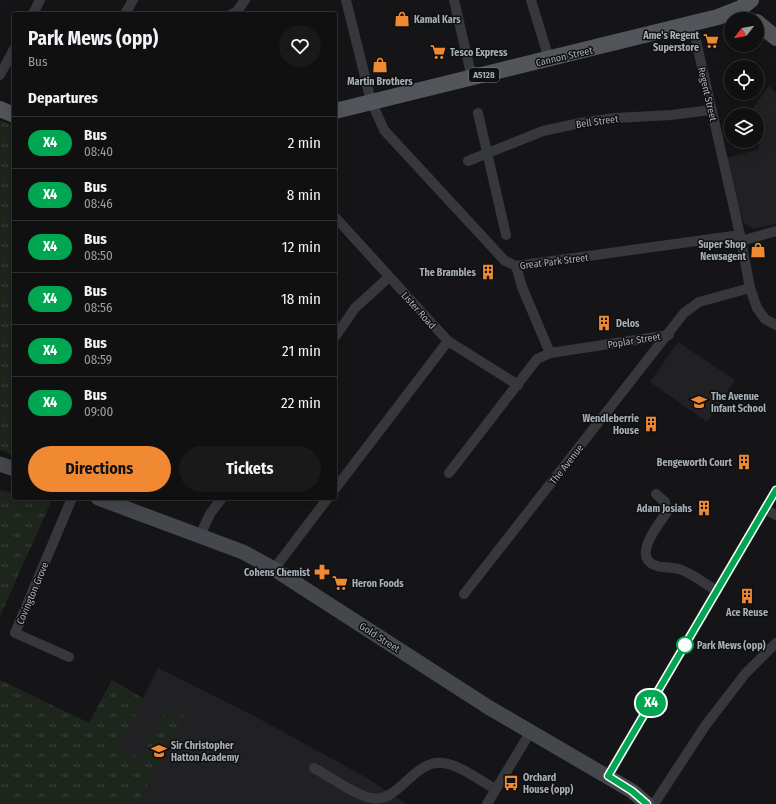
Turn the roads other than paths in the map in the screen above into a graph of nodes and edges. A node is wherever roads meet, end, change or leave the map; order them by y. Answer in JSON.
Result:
{"nodes":[{"id":1,"x":40,"y":0,"type":"edge"},
{"id":2,"x":133,"y":0,"type":"edge"},
{"id":3,"x":245,"y":0,"type":"edge"},
{"id":4,"x":346,"y":0,"type":"edge"},
{"id":5,"x":454,"y":0,"type":"edge"},
{"id":6,"x":531,"y":0,"type":"edge"},
{"id":7,"x":746,"y":4,"type":"edge"},
{"id":8,"x":34,"y":12,"type":"edge"},
{"id":9,"x":127,"y":12,"type":"edge"},
{"id":10,"x":237,"y":12,"type":"edge"},
{"id":11,"x":692,"y":23,"type":"junction"},
{"id":12,"x":764,"y":28,"type":"edge"},
{"id":13,"x":776,"y":38,"type":"edge"},
{"id":14,"x":12,"y":53,"type":"edge"},
{"id":15,"x":549,"y":59,"type":"junction"},
{"id":16,"x":0,"y":75,"type":"edge"},
{"id":17,"x":472,"y":78,"type":"junction"},
{"id":18,"x":372,"y":101,"type":"junction"},
{"id":19,"x":0,"y":109,"type":"edge"},
{"id":20,"x":337,"y":110,"type":"edge"},
{"id":21,"x":711,"y":110,"type":"junction"},
{"id":22,"x":478,"y":113,"type":"dead end"},
{"id":23,"x":12,"y":114,"type":"edge"},
{"id":24,"x":487,"y":153,"type":"junction"},
{"id":25,"x":468,"y":160,"type":"dead end"},
{"id":26,"x":337,"y":219,"type":"edge"},
{"id":27,"x":776,"y":232,"type":"edge"},
{"id":28,"x":506,"y":235,"type":"dead end"},
{"id":29,"x":741,"y":238,"type":"junction"},
{"id":30,"x":516,"y":266,"type":"junction"},
{"id":31,"x":389,"y":277,"type":"junction"},
{"id":32,"x":750,"y":288,"type":"junction"},
{"id":33,"x":776,"y":325,"type":"edge"},
{"id":34,"x":337,"y":334,"type":"edge"},
{"id":35,"x":669,"y":335,"type":"junction"},
{"id":36,"x":448,"y":341,"type":"junction"},
{"id":37,"x":550,"y":353,"type":"junction"},
{"id":38,"x":518,"y":384,"type":"junction"},
{"id":39,"x":0,"y":464,"type":"edge"},
{"id":40,"x":12,"y":468,"type":"edge"},
{"id":41,"x":448,"y":473,"type":"dead end"},
{"id":42,"x":337,"y":486,"type":"edge"},
{"id":43,"x":776,"y":490,"type":"edge"},
{"id":44,"x":656,"y":494,"type":"dead end"},
{"id":45,"x":71,"y":500,"type":"edge"},
{"id":46,"x":110,"y":500,"type":"edge"},
{"id":47,"x":220,"y":500,"type":"edge"},
{"id":48,"x":326,"y":500,"type":"edge"},
{"id":49,"x":123,"y":502,"type":"edge"},
{"id":50,"x":765,"y":509,"type":"junction"},
{"id":51,"x":776,"y":515,"type":"edge"},
{"id":52,"x":200,"y":535,"type":"junction"},
{"id":53,"x":274,"y":569,"type":"junction"},
{"id":54,"x":716,"y":591,"type":"junction"},
{"id":55,"x":464,"y":594,"type":"dead end"},
{"id":56,"x":776,"y":643,"type":"edge"},
{"id":57,"x":69,"y":657,"type":"dead end"},
{"id":58,"x":531,"y":731,"type":"junction"},
{"id":59,"x":314,"y":768,"type":"dead end"},
{"id":60,"x":608,"y":776,"type":"junction"},
{"id":61,"x":495,"y":790,"type":"junction"},
{"id":62,"x":487,"y":804,"type":"edge"},
{"id":63,"x":647,"y":804,"type":"edge"},
{"id":64,"x":654,"y":804,"type":"edge"}],
"edges":[{"from":1,"to":8,"type":"street"},
{"from":2,"to":9,"type":"street"},
{"from":3,"to":10,"type":"street"},
{"from":4,"to":18,"type":"street","name":"Great Park Street"},
{"from":5,"to":17,"type":"street"},
{"from":6,"to":15,"type":"street"},
{"from":7,"to":11,"type":"main road","name":"Cannon Street","number":"A5128"},
{"from":11,"to":15,"type":"main road","name":"Cannon Street","number":"A5128"},
{"from":11,"to":21,"type":"street","name":"Regent Street"},
{"from":12,"to":13,"type":"main road"},
{"from":14,"to":16,"type":"street"},
{"from":15,"to":17,"type":"main road","name":"Cannon Street","number":"A5128"},
{"from":17,"to":18,"type":"main road","name":"Cannon Street","number":"A5128"},
{"from":18,"to":20,"type":"main road","number":"A5128"},
{"from":18,"to":30,"type":"street","name":"Great Park Street"},
{"from":19,"to":23,"type":"main road"},
{"from":21,"to":24,"type":"street","name":"Bell Street"},
{"from":21,"to":29,"type":"street","name":"Regent Street"},
{"from":22,"to":24,"type":"street"},
{"from":24,"to":25,"type":"street","name":"Bell Street"},
{"from":24,"to":28,"type":"street"},
{"from":26,"to":31,"type":"street","name":"Lister Road"},
{"from":27,"to":29,"type":"street","name":"Great Park Street"},
{"from":29,"to":30,"type":"street","name":"Great Park Street"},
{"from":29,"to":32,"type":"street","name":"Regent Street"},
{"from":30,"to":37,"type":"street"},
{"from":31,"to":34,"type":"street"},
{"from":31,"to":36,"type":"street","name":"Lister Road"},
{"from":32,"to":33,"type":"street","name":"Regent Street"},
{"from":32,"to":35,"type":"street","name":"Poplar Street"},
{"from":35,"to":37,"type":"street","name":"Poplar Street"},
{"from":35,"to":55,"type":"street","name":"The Avenue"},
{"from":36,"to":38,"type":"street","name":"Lister Road"},
{"from":36,"to":42,"type":"street"},
{"from":37,"to":38,"type":"street"},
{"from":38,"to":41,"type":"street"},
{"from":39,"to":40,"type":"street"},
{"from":43,"to":50,"type":"street"},
{"from":44,"to":54,"type":"street"},
{"from":45,"to":57,"type":"street","name":"Covington Grove"},
{"from":46,"to":49,"type":"street","name":"Gold Street"},
{"from":47,"to":52,"type":"street"},
{"from":48,"to":53,"type":"street"},
{"from":49,"to":52,"type":"street","name":"Gold Street"},
{"from":50,"to":51,"type":"street"},
{"from":50,"to":54,"type":"street"},
{"from":52,"to":53,"type":"street","name":"Gold Street"},
{"from":53,"to":58,"type":"street","name":"Gold Street"},
{"from":54,"to":60,"type":"street"},
{"from":56,"to":64,"type":"street"},
{"from":58,"to":60,"type":"street","name":"Gold Street"},
{"from":58,"to":61,"type":"street"},
{"from":59,"to":61,"type":"street"},
{"from":60,"to":63,"type":"street","name":"Gold Street"},
{"from":61,"to":62,"type":"street"}]}
